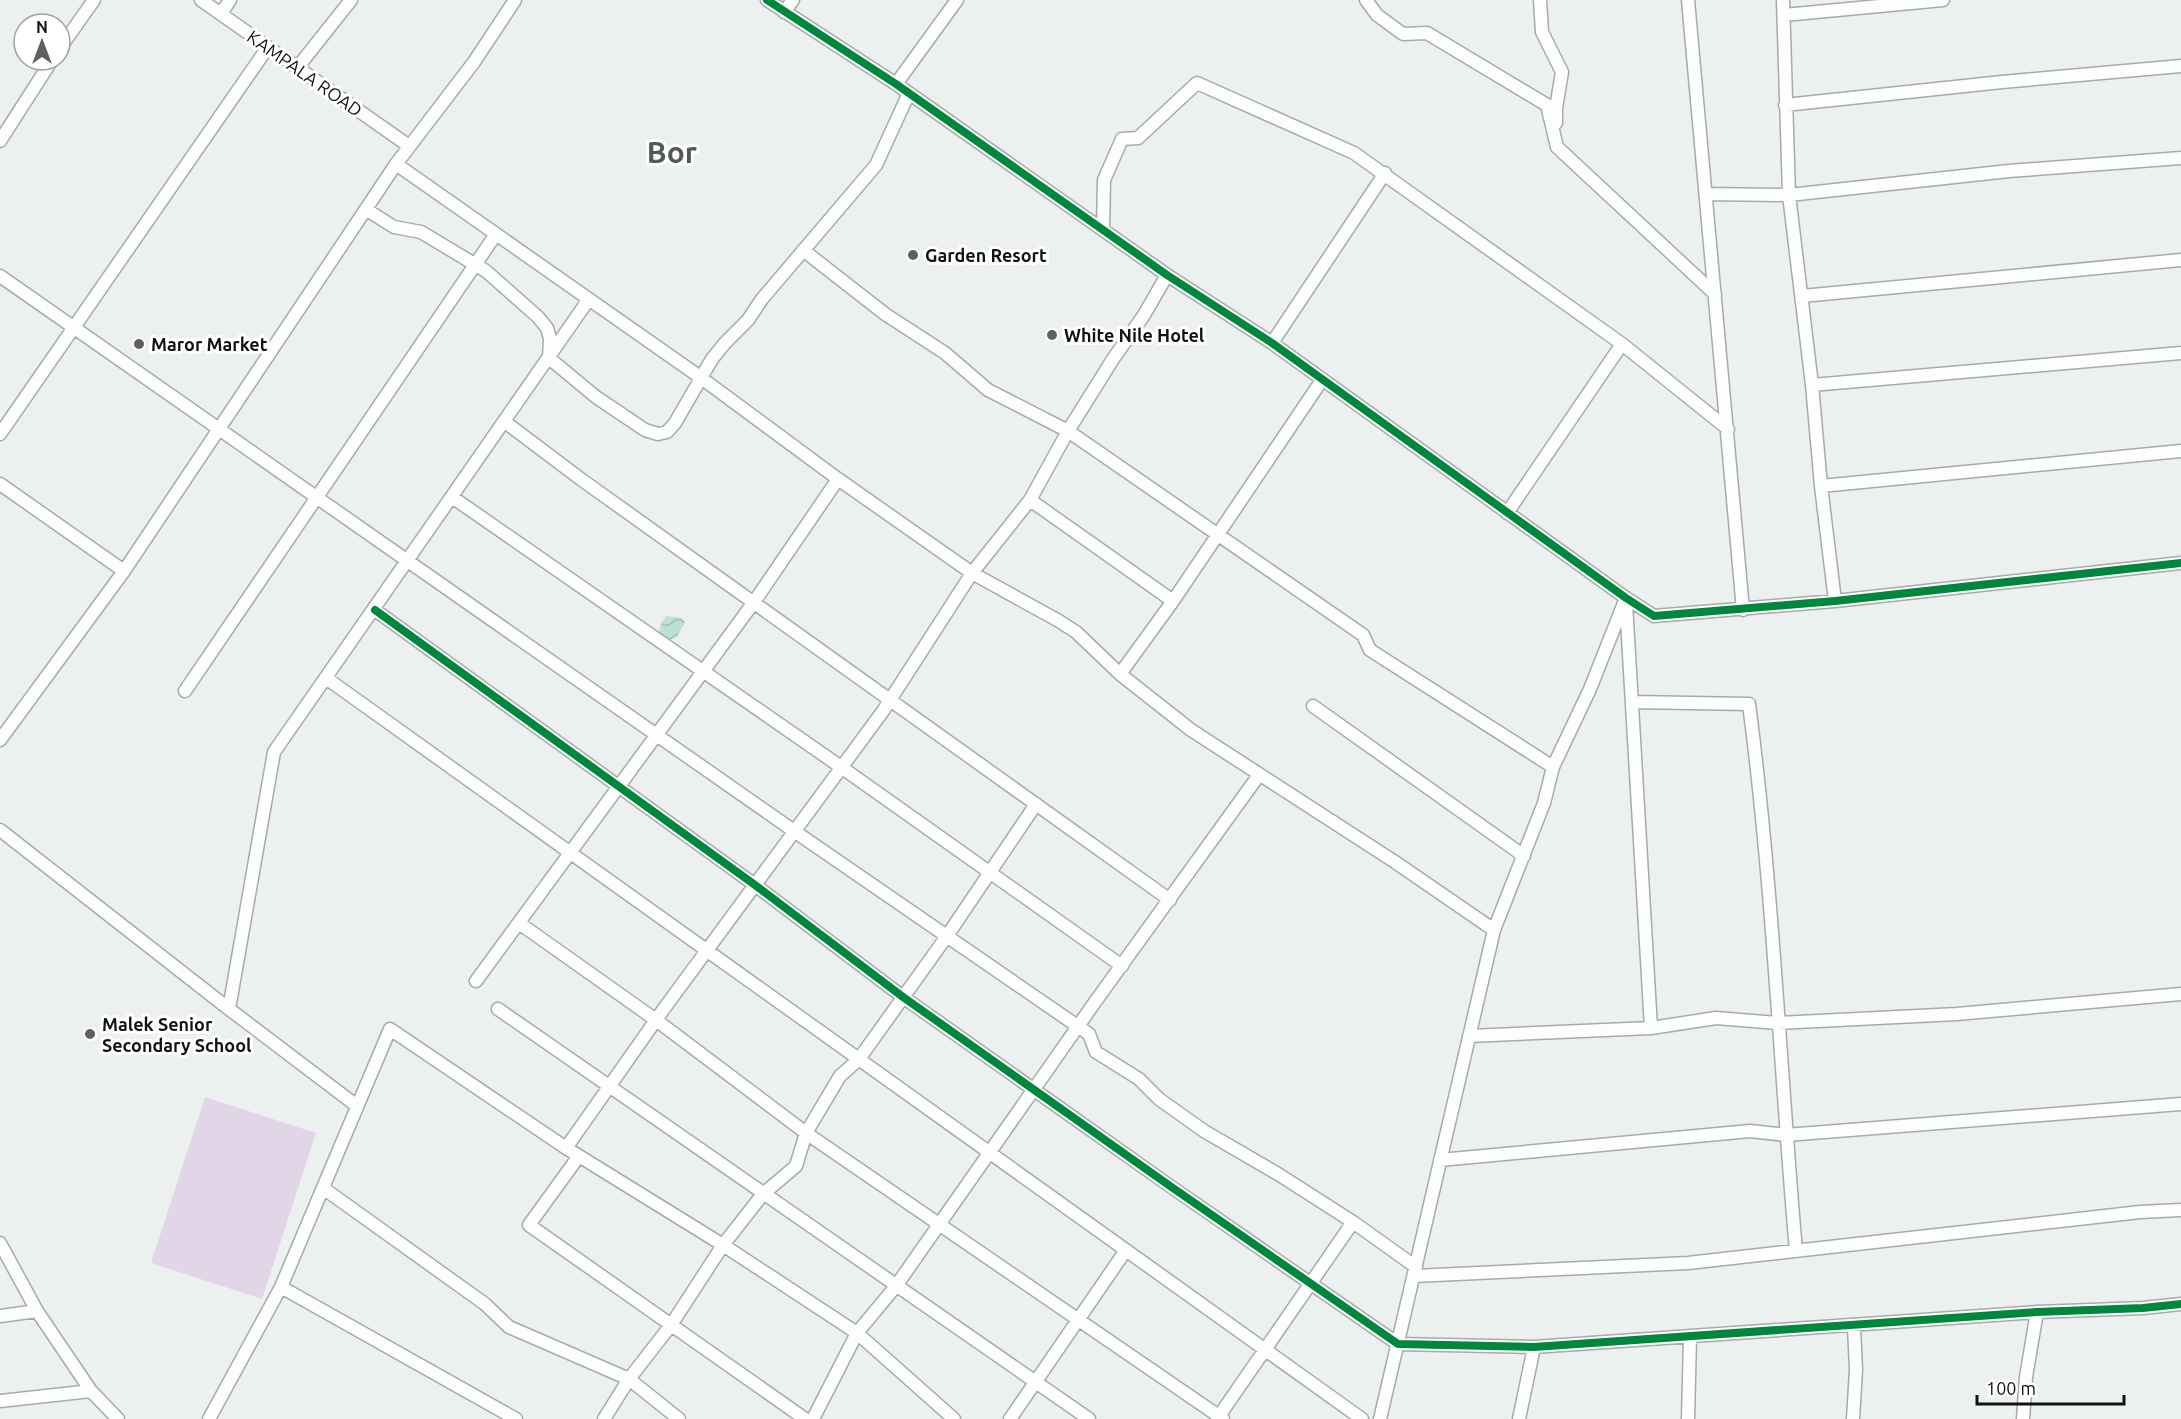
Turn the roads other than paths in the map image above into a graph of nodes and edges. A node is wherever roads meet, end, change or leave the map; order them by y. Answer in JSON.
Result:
{"nodes":[{"id":1,"x":94,"y":0,"type":"edge"},
{"id":2,"x":201,"y":0,"type":"edge"},
{"id":3,"x":230,"y":0,"type":"edge"},
{"id":4,"x":351,"y":0,"type":"edge"},
{"id":5,"x":515,"y":0,"type":"edge"},
{"id":6,"x":767,"y":0,"type":"edge"},
{"id":7,"x":793,"y":0,"type":"edge"},
{"id":8,"x":957,"y":0,"type":"edge"},
{"id":9,"x":1366,"y":0,"type":"edge"},
{"id":10,"x":1540,"y":0,"type":"edge"},
{"id":11,"x":1688,"y":0,"type":"edge"},
{"id":12,"x":1783,"y":0,"type":"edge"},
{"id":13,"x":1943,"y":0,"type":"edge"},
{"id":14,"x":784,"y":12,"type":"junction"},
{"id":15,"x":221,"y":14,"type":"junction"},
{"id":16,"x":1784,"y":15,"type":"junction"},
{"id":17,"x":72,"y":31,"type":"edge"},
{"id":18,"x":268,"y":47,"type":"junction"},
{"id":19,"x":2181,"y":66,"type":"edge"},
{"id":20,"x":297,"y":68,"type":"junction"},
{"id":21,"x":44,"y":72,"type":"edge"},
{"id":22,"x":896,"y":84,"type":"junction"},
{"id":23,"x":909,"y":93,"type":"junction"},
{"id":24,"x":1785,"y":105,"type":"junction"},
{"id":25,"x":0,"y":141,"type":"edge"},
{"id":26,"x":409,"y":146,"type":"junction"},
{"id":27,"x":1557,"y":147,"type":"junction"},
{"id":28,"x":2181,"y":158,"type":"edge"},
{"id":29,"x":396,"y":164,"type":"junction"},
{"id":30,"x":1385,"y":173,"type":"junction"},
{"id":31,"x":1706,"y":194,"type":"junction"},
{"id":32,"x":1789,"y":195,"type":"junction"},
{"id":33,"x":366,"y":210,"type":"junction"},
{"id":34,"x":1103,"y":229,"type":"junction"},
{"id":35,"x":496,"y":234,"type":"junction"},
{"id":36,"x":802,"y":250,"type":"junction"},
{"id":37,"x":2181,"y":260,"type":"edge"},
{"id":38,"x":476,"y":264,"type":"junction"},
{"id":39,"x":1167,"y":275,"type":"junction"},
{"id":40,"x":0,"y":276,"type":"edge"},
{"id":41,"x":1715,"y":294,"type":"junction"},
{"id":42,"x":1802,"y":296,"type":"junction"},
{"id":43,"x":589,"y":299,"type":"junction"},
{"id":44,"x":74,"y":327,"type":"junction"},
{"id":45,"x":1272,"y":344,"type":"junction"},
{"id":46,"x":1622,"y":344,"type":"junction"},
{"id":47,"x":2181,"y":353,"type":"edge"},
{"id":48,"x":549,"y":358,"type":"junction"},
{"id":49,"x":700,"y":376,"type":"junction"},
{"id":50,"x":1322,"y":380,"type":"junction"},
{"id":51,"x":1812,"y":385,"type":"junction"},
{"id":52,"x":505,"y":422,"type":"junction"},
{"id":53,"x":218,"y":428,"type":"junction"},
{"id":54,"x":1728,"y":429,"type":"junction"},
{"id":55,"x":1068,"y":431,"type":"junction"},
{"id":56,"x":0,"y":434,"type":"edge"},
{"id":57,"x":2179,"y":454,"type":"edge"},
{"id":58,"x":838,"y":479,"type":"junction"},
{"id":59,"x":0,"y":484,"type":"edge"},
{"id":60,"x":1821,"y":486,"type":"junction"},
{"id":61,"x":317,"y":497,"type":"junction"},
{"id":62,"x":452,"y":497,"type":"junction"},
{"id":63,"x":1030,"y":500,"type":"junction"},
{"id":64,"x":1507,"y":513,"type":"junction"},
{"id":65,"x":1218,"y":534,"type":"junction"},
{"id":66,"x":409,"y":561,"type":"junction"},
{"id":67,"x":2181,"y":563,"type":"edge"},
{"id":68,"x":124,"y":571,"type":"junction"},
{"id":69,"x":972,"y":573,"type":"junction"},
{"id":70,"x":1626,"y":598,"type":"junction"},
{"id":71,"x":1173,"y":601,"type":"junction"},
{"id":72,"x":1835,"y":601,"type":"junction"},
{"id":73,"x":754,"y":602,"type":"junction"},
{"id":74,"x":375,"y":610,"type":"junction"},
{"id":75,"x":1743,"y":610,"type":"junction"},
{"id":76,"x":703,"y":672,"type":"junction"},
{"id":77,"x":1120,"y":674,"type":"junction"},
{"id":78,"x":327,"y":678,"type":"junction"},
{"id":79,"x":185,"y":691,"type":"dead end"},
{"id":80,"x":891,"y":699,"type":"junction"},
{"id":81,"x":1634,"y":702,"type":"junction"},
{"id":82,"x":1313,"y":706,"type":"dead end"},
{"id":83,"x":657,"y":735,"type":"junction"},
{"id":84,"x":0,"y":740,"type":"edge"},
{"id":85,"x":841,"y":767,"type":"junction"},
{"id":86,"x":1553,"y":767,"type":"junction"},
{"id":87,"x":1259,"y":775,"type":"junction"},
{"id":88,"x":620,"y":788,"type":"junction"},
{"id":89,"x":1036,"y":804,"type":"junction"},
{"id":90,"x":0,"y":831,"type":"edge"},
{"id":91,"x":794,"y":831,"type":"junction"},
{"id":92,"x":570,"y":852,"type":"junction"},
{"id":93,"x":1524,"y":856,"type":"junction"},
{"id":94,"x":990,"y":872,"type":"junction"},
{"id":95,"x":754,"y":885,"type":"junction"},
{"id":96,"x":1170,"y":900,"type":"junction"},
{"id":97,"x":519,"y":923,"type":"junction"},
{"id":98,"x":1494,"y":930,"type":"junction"},
{"id":99,"x":947,"y":936,"type":"junction"},
{"id":100,"x":707,"y":949,"type":"junction"},
{"id":101,"x":1122,"y":966,"type":"junction"},
{"id":102,"x":476,"y":981,"type":"dead end"},
{"id":103,"x":2181,"y":993,"type":"edge"},
{"id":104,"x":903,"y":997,"type":"junction"},
{"id":105,"x":229,"y":1009,"type":"junction"},
{"id":106,"x":498,"y":1009,"type":"dead end"},
{"id":107,"x":656,"y":1020,"type":"junction"},
{"id":108,"x":1778,"y":1023,"type":"junction"},
{"id":109,"x":1078,"y":1026,"type":"junction"},
{"id":110,"x":1651,"y":1028,"type":"junction"},
{"id":111,"x":1469,"y":1036,"type":"junction"},
{"id":112,"x":859,"y":1059,"type":"junction"},
{"id":113,"x":609,"y":1084,"type":"junction"},
{"id":114,"x":1033,"y":1090,"type":"junction"},
{"id":115,"x":2181,"y":1104,"type":"edge"},
{"id":116,"x":357,"y":1106,"type":"junction"},
{"id":117,"x":806,"y":1133,"type":"junction"},
{"id":118,"x":1786,"y":1135,"type":"junction"},
{"id":119,"x":566,"y":1149,"type":"junction"},
{"id":120,"x":990,"y":1152,"type":"junction"},
{"id":121,"x":579,"y":1156,"type":"junction"},
{"id":122,"x":1440,"y":1160,"type":"junction"},
{"id":123,"x":323,"y":1188,"type":"junction"},
{"id":124,"x":763,"y":1194,"type":"junction"},
{"id":125,"x":2181,"y":1210,"type":"edge"},
{"id":126,"x":1353,"y":1222,"type":"junction"},
{"id":127,"x":940,"y":1224,"type":"junction"},
{"id":128,"x":723,"y":1245,"type":"junction"},
{"id":129,"x":1,"y":1247,"type":"edge"},
{"id":130,"x":1126,"y":1250,"type":"junction"},
{"id":131,"x":1796,"y":1251,"type":"junction"},
{"id":132,"x":1415,"y":1271,"type":"junction"},
{"id":133,"x":1309,"y":1283,"type":"junction"},
{"id":134,"x":896,"y":1286,"type":"junction"},
{"id":135,"x":281,"y":1287,"type":"junction"},
{"id":136,"x":2181,"y":1304,"type":"edge"},
{"id":137,"x":37,"y":1311,"type":"junction"},
{"id":138,"x":2037,"y":1312,"type":"junction"},
{"id":139,"x":0,"y":1316,"type":"edge"},
{"id":140,"x":1077,"y":1321,"type":"junction"},
{"id":141,"x":671,"y":1325,"type":"junction"},
{"id":142,"x":1854,"y":1326,"type":"junction"},
{"id":143,"x":857,"y":1333,"type":"junction"},
{"id":144,"x":1690,"y":1337,"type":"junction"},
{"id":145,"x":1398,"y":1344,"type":"junction"},
{"id":146,"x":1534,"y":1347,"type":"junction"},
{"id":147,"x":1266,"y":1350,"type":"junction"},
{"id":148,"x":630,"y":1379,"type":"junction"},
{"id":149,"x":1035,"y":1382,"type":"junction"},
{"id":150,"x":91,"y":1391,"type":"junction"},
{"id":151,"x":0,"y":1401,"type":"edge"},
{"id":152,"x":1219,"y":1418,"type":"edge"},
{"id":153,"x":118,"y":1419,"type":"edge"},
{"id":154,"x":209,"y":1419,"type":"edge"},
{"id":155,"x":516,"y":1419,"type":"edge"},
{"id":156,"x":604,"y":1419,"type":"edge"},
{"id":157,"x":679,"y":1419,"type":"edge"},
{"id":158,"x":805,"y":1419,"type":"edge"},
{"id":159,"x":813,"y":1419,"type":"edge"},
{"id":160,"x":954,"y":1419,"type":"edge"},
{"id":161,"x":1010,"y":1419,"type":"edge"},
{"id":162,"x":1089,"y":1419,"type":"edge"},
{"id":163,"x":1362,"y":1419,"type":"edge"},
{"id":164,"x":1380,"y":1419,"type":"edge"},
{"id":165,"x":1519,"y":1419,"type":"edge"},
{"id":166,"x":1688,"y":1419,"type":"edge"},
{"id":167,"x":1853,"y":1419,"type":"edge"},
{"id":168,"x":2023,"y":1419,"type":"edge"}],
"edges":[{"from":1,"to":17,"type":"street"},
{"from":2,"to":15,"type":"street","name":"KAMPALA ROAD"},
{"from":3,"to":15,"type":"street"},
{"from":4,"to":20,"type":"street"},
{"from":5,"to":26,"type":"street"},
{"from":6,"to":14,"type":"street"},
{"from":7,"to":14,"type":"street"},
{"from":8,"to":22,"type":"street"},
{"from":9,"to":27,"type":"street"},
{"from":10,"to":27,"type":"street"},
{"from":11,"to":31,"type":"street"},
{"from":12,"to":16,"type":"street"},
{"from":13,"to":16,"type":"street"},
{"from":14,"to":22,"type":"street"},
{"from":15,"to":18,"type":"street","name":"KAMPALA ROAD"},
{"from":16,"to":24,"type":"street"},
{"from":18,"to":20,"type":"street","name":"KAMPALA ROAD"},
{"from":18,"to":44,"type":"street"},
{"from":19,"to":24,"type":"street"},
{"from":20,"to":26,"type":"street","name":"KAMPALA ROAD"},
{"from":21,"to":25,"type":"street"},
{"from":22,"to":23,"type":"street"},
{"from":23,"to":34,"type":"street"},
{"from":23,"to":36,"type":"street"},
{"from":24,"to":32,"type":"street"},
{"from":26,"to":29,"type":"street"},
{"from":27,"to":41,"type":"street"},
{"from":28,"to":32,"type":"street"},
{"from":29,"to":33,"type":"street"},
{"from":29,"to":35,"type":"street"},
{"from":30,"to":34,"type":"street"},
{"from":30,"to":45,"type":"street"},
{"from":30,"to":46,"type":"street"},
{"from":31,"to":32,"type":"street"},
{"from":31,"to":41,"type":"street"},
{"from":32,"to":42,"type":"street"},
{"from":33,"to":38,"type":"street"},
{"from":33,"to":53,"type":"street"},
{"from":34,"to":39,"type":"street"},
{"from":35,"to":38,"type":"street"},
{"from":35,"to":43,"type":"street"},
{"from":36,"to":49,"type":"street"},
{"from":36,"to":55,"type":"street"},
{"from":37,"to":42,"type":"street"},
{"from":38,"to":48,"type":"street"},
{"from":38,"to":61,"type":"street"},
{"from":39,"to":45,"type":"street"},
{"from":39,"to":55,"type":"street"},
{"from":40,"to":44,"type":"street"},
{"from":41,"to":54,"type":"street"},
{"from":42,"to":51,"type":"street"},
{"from":43,"to":48,"type":"street"},
{"from":43,"to":49,"type":"street"},
{"from":44,"to":53,"type":"street"},
{"from":44,"to":56,"type":"street"},
{"from":45,"to":50,"type":"street"},
{"from":46,"to":54,"type":"street"},
{"from":46,"to":64,"type":"street"},
{"from":47,"to":51,"type":"street"},
{"from":48,"to":49,"type":"street"},
{"from":48,"to":52,"type":"street"},
{"from":49,"to":58,"type":"street"},
{"from":50,"to":64,"type":"street"},
{"from":50,"to":65,"type":"street"},
{"from":51,"to":60,"type":"street"},
{"from":52,"to":62,"type":"street"},
{"from":52,"to":73,"type":"street"},
{"from":53,"to":61,"type":"street"},
{"from":53,"to":68,"type":"street"},
{"from":54,"to":75,"type":"street"},
{"from":55,"to":63,"type":"street"},
{"from":55,"to":65,"type":"street"},
{"from":57,"to":60,"type":"street"},
{"from":58,"to":69,"type":"street"},
{"from":58,"to":73,"type":"street"},
{"from":59,"to":68,"type":"street"},
{"from":60,"to":72,"type":"street"},
{"from":61,"to":66,"type":"street"},
{"from":61,"to":79,"type":"street"},
{"from":62,"to":66,"type":"street"},
{"from":62,"to":76,"type":"street"},
{"from":63,"to":69,"type":"street"},
{"from":63,"to":71,"type":"street"},
{"from":64,"to":70,"type":"street"},
{"from":65,"to":71,"type":"street"},
{"from":65,"to":86,"type":"street"},
{"from":66,"to":74,"type":"street"},
{"from":66,"to":83,"type":"street"},
{"from":67,"to":72,"type":"street"},
{"from":68,"to":84,"type":"street"},
{"from":69,"to":77,"type":"street"},
{"from":69,"to":80,"type":"street"},
{"from":70,"to":75,"type":"street"},
{"from":70,"to":81,"type":"street"},
{"from":70,"to":86,"type":"street"},
{"from":71,"to":77,"type":"street"},
{"from":72,"to":75,"type":"street"},
{"from":73,"to":76,"type":"street"},
{"from":73,"to":80,"type":"street"},
{"from":74,"to":78,"type":"street"},
{"from":74,"to":88,"type":"street"},
{"from":76,"to":83,"type":"street"},
{"from":76,"to":85,"type":"street"},
{"from":77,"to":87,"type":"street"},
{"from":78,"to":92,"type":"street"},
{"from":78,"to":105,"type":"street"},
{"from":80,"to":85,"type":"street"},
{"from":80,"to":89,"type":"street"},
{"from":81,"to":108,"type":"street"},
{"from":81,"to":110,"type":"street"},
{"from":82,"to":93,"type":"street"},
{"from":83,"to":88,"type":"street"},
{"from":83,"to":91,"type":"street"},
{"from":85,"to":91,"type":"street"},
{"from":85,"to":94,"type":"street"},
{"from":86,"to":93,"type":"street"},
{"from":87,"to":96,"type":"street"},
{"from":87,"to":98,"type":"street"},
{"from":88,"to":92,"type":"street"},
{"from":88,"to":95,"type":"street"},
{"from":89,"to":94,"type":"street"},
{"from":89,"to":96,"type":"street"},
{"from":90,"to":105,"type":"street"},
{"from":91,"to":95,"type":"street"},
{"from":91,"to":99,"type":"street"},
{"from":92,"to":97,"type":"street"},
{"from":92,"to":100,"type":"street"},
{"from":93,"to":98,"type":"street"},
{"from":94,"to":99,"type":"street"},
{"from":94,"to":101,"type":"street"},
{"from":95,"to":100,"type":"street"},
{"from":95,"to":104,"type":"street"},
{"from":96,"to":101,"type":"street"},
{"from":97,"to":102,"type":"street"},
{"from":97,"to":107,"type":"street"},
{"from":98,"to":111,"type":"street"},
{"from":99,"to":104,"type":"street"},
{"from":99,"to":109,"type":"street"},
{"from":100,"to":107,"type":"street"},
{"from":100,"to":112,"type":"street"},
{"from":101,"to":109,"type":"street"},
{"from":103,"to":108,"type":"street"},
{"from":104,"to":112,"type":"street"},
{"from":104,"to":114,"type":"street"},
{"from":105,"to":116,"type":"street"},
{"from":106,"to":113,"type":"street"},
{"from":107,"to":113,"type":"street"},
{"from":107,"to":117,"type":"street"},
{"from":108,"to":110,"type":"street"},
{"from":108,"to":118,"type":"street"},
{"from":109,"to":114,"type":"street"},
{"from":109,"to":126,"type":"street"},
{"from":110,"to":111,"type":"street"},
{"from":111,"to":122,"type":"street"},
{"from":112,"to":117,"type":"street"},
{"from":112,"to":120,"type":"street"},
{"from":113,"to":119,"type":"street"},
{"from":113,"to":124,"type":"street"},
{"from":114,"to":120,"type":"street"},
{"from":114,"to":133,"type":"street"},
{"from":115,"to":118,"type":"street"},
{"from":116,"to":119,"type":"street"},
{"from":116,"to":123,"type":"street"},
{"from":117,"to":124,"type":"street"},
{"from":117,"to":127,"type":"street"},
{"from":118,"to":122,"type":"street"},
{"from":118,"to":131,"type":"street"},
{"from":119,"to":121,"type":"street"},
{"from":120,"to":127,"type":"street"},
{"from":120,"to":130,"type":"street"},
{"from":121,"to":128,"type":"street"},
{"from":121,"to":141,"type":"street"},
{"from":122,"to":132,"type":"street"},
{"from":123,"to":135,"type":"street"},
{"from":123,"to":148,"type":"street"},
{"from":124,"to":128,"type":"street"},
{"from":124,"to":134,"type":"street"},
{"from":125,"to":131,"type":"street"},
{"from":126,"to":132,"type":"street"},
{"from":126,"to":133,"type":"street"},
{"from":127,"to":134,"type":"street"},
{"from":127,"to":140,"type":"street"},
{"from":128,"to":141,"type":"street"},
{"from":128,"to":143,"type":"street"},
{"from":129,"to":137,"type":"street"},
{"from":130,"to":140,"type":"street"},
{"from":130,"to":147,"type":"street"},
{"from":131,"to":132,"type":"street"},
{"from":132,"to":145,"type":"street"},
{"from":133,"to":145,"type":"street"},
{"from":133,"to":147,"type":"street"},
{"from":134,"to":143,"type":"street"},
{"from":134,"to":149,"type":"street"},
{"from":135,"to":154,"type":"street"},
{"from":135,"to":155,"type":"street"},
{"from":136,"to":138,"type":"street"},
{"from":137,"to":139,"type":"street"},
{"from":137,"to":150,"type":"street"},
{"from":138,"to":142,"type":"street"},
{"from":138,"to":168,"type":"street"},
{"from":140,"to":149,"type":"street"},
{"from":140,"to":152,"type":"street"},
{"from":141,"to":148,"type":"street"},
{"from":141,"to":158,"type":"street"},
{"from":142,"to":144,"type":"street"},
{"from":142,"to":167,"type":"street"},
{"from":143,"to":159,"type":"street"},
{"from":143,"to":160,"type":"street"},
{"from":144,"to":146,"type":"street"},
{"from":144,"to":166,"type":"street"},
{"from":145,"to":146,"type":"street"},
{"from":145,"to":164,"type":"street"},
{"from":146,"to":165,"type":"street"},
{"from":147,"to":152,"type":"street"},
{"from":147,"to":163,"type":"street"},
{"from":148,"to":156,"type":"street"},
{"from":148,"to":157,"type":"street"},
{"from":149,"to":161,"type":"street"},
{"from":149,"to":162,"type":"street"},
{"from":150,"to":151,"type":"street"},
{"from":150,"to":153,"type":"street"}]}
